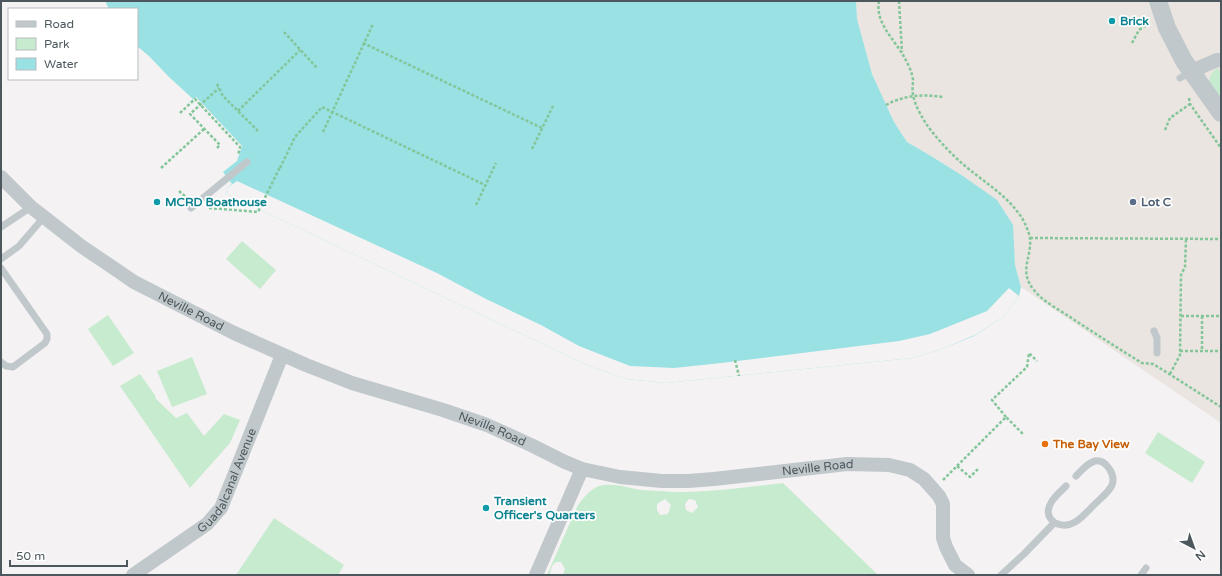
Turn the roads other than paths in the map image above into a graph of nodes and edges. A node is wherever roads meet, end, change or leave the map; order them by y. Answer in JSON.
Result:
{"nodes":[{"id":1,"x":1158,"y":1,"type":"edge"},
{"id":2,"x":1221,"y":60,"type":"edge"},
{"id":3,"x":1186,"y":75,"type":"junction"},
{"id":4,"x":1221,"y":113,"type":"edge"},
{"id":5,"x":247,"y":162,"type":"dead end"},
{"id":6,"x":1,"y":177,"type":"edge"},
{"id":7,"x":31,"y":207,"type":"junction"},
{"id":8,"x":193,"y":207,"type":"road end"},
{"id":9,"x":44,"y":217,"type":"junction"},
{"id":10,"x":1,"y":227,"type":"edge"},
{"id":11,"x":1,"y":259,"type":"edge"},
{"id":12,"x":1,"y":268,"type":"edge"},
{"id":13,"x":1154,"y":331,"type":"dead end"},
{"id":14,"x":1157,"y":353,"type":"dead end"},
{"id":15,"x":282,"y":354,"type":"junction"},
{"id":16,"x":1,"y":362,"type":"edge"},
{"id":17,"x":582,"y":469,"type":"junction"},
{"id":18,"x":1076,"y":476,"type":"dead end"},
{"id":19,"x":1066,"y":486,"type":"dead end"},
{"id":20,"x":1054,"y":523,"type":"junction"},
{"id":21,"x":1146,"y":568,"type":"dead end"},
{"id":22,"x":133,"y":575,"type":"edge"},
{"id":23,"x":536,"y":575,"type":"edge"},
{"id":24,"x":968,"y":575,"type":"edge"},
{"id":25,"x":1001,"y":575,"type":"edge"},
{"id":26,"x":1141,"y":575,"type":"edge"}],
"edges":[{"from":1,"to":3,"type":"street"},
{"from":2,"to":3,"type":"street"},
{"from":3,"to":4,"type":"street"},
{"from":5,"to":8,"type":"lane"},
{"from":6,"to":7,"type":"street","name":"Neville Road"},
{"from":7,"to":9,"type":"street","name":"Neville Road"},
{"from":7,"to":10,"type":"lane"},
{"from":9,"to":11,"type":"lane"},
{"from":9,"to":15,"type":"street","name":"Neville Road"},
{"from":12,"to":16,"type":"lane"},
{"from":13,"to":14,"type":"lane"},
{"from":15,"to":17,"type":"street","name":"Neville Road"},
{"from":15,"to":22,"type":"street","name":"Guadalcanal Avenue"},
{"from":17,"to":23,"type":"street"},
{"from":17,"to":24,"type":"street","name":"Neville Road"},
{"from":18,"to":20,"type":"lane"},
{"from":19,"to":20,"type":"lane"},
{"from":20,"to":25,"type":"lane"},
{"from":21,"to":26,"type":"lane"}]}
